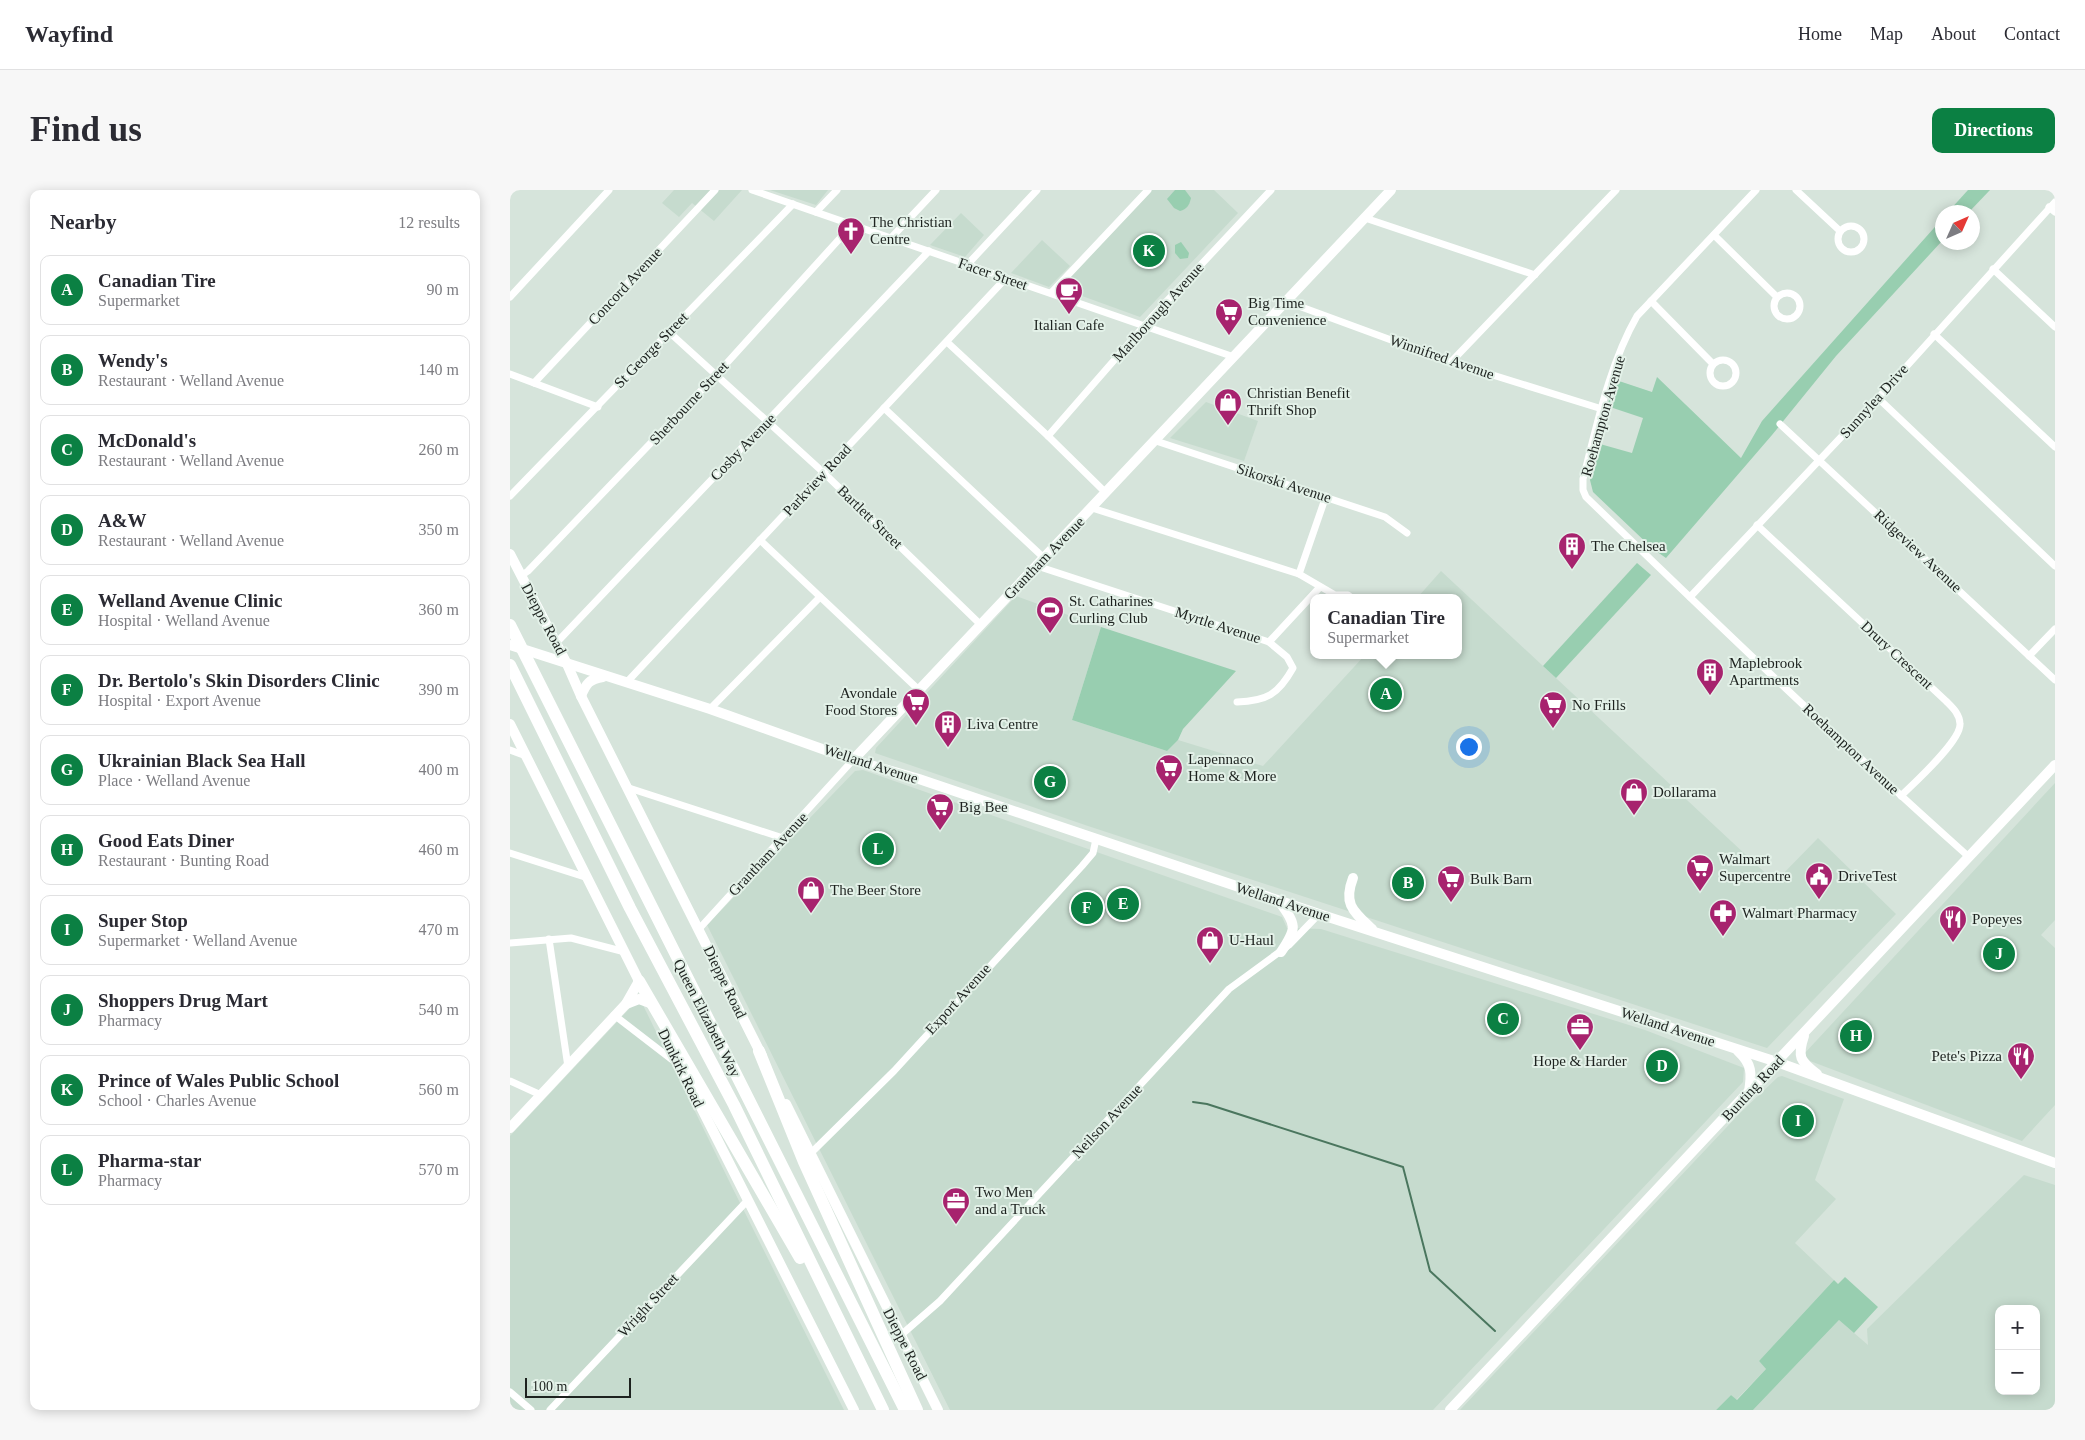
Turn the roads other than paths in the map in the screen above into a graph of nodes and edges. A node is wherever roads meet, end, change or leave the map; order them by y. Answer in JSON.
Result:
{"nodes":[{"id":1,"x":609,"y":190,"type":"edge"},
{"id":2,"x":715,"y":190,"type":"edge"},
{"id":3,"x":752,"y":190,"type":"edge"},
{"id":4,"x":837,"y":190,"type":"edge"},
{"id":5,"x":936,"y":190,"type":"edge"},
{"id":6,"x":1037,"y":190,"type":"edge"},
{"id":7,"x":1148,"y":190,"type":"edge"},
{"id":8,"x":1271,"y":190,"type":"edge"},
{"id":9,"x":1391,"y":190,"type":"edge"},
{"id":10,"x":1616,"y":190,"type":"edge"},
{"id":11,"x":1756,"y":190,"type":"edge"},
{"id":12,"x":1796,"y":190,"type":"edge"},
{"id":13,"x":793,"y":204,"type":"junction"},
{"id":14,"x":2053,"y":207,"type":"edge"},
{"id":15,"x":816,"y":212,"type":"junction"},
{"id":16,"x":1365,"y":218,"type":"junction"},
{"id":17,"x":852,"y":225,"type":"junction"},
{"id":18,"x":1840,"y":231,"type":"dead end"},
{"id":19,"x":1714,"y":235,"type":"junction"},
{"id":20,"x":892,"y":238,"type":"junction"},
{"id":21,"x":929,"y":251,"type":"junction"},
{"id":22,"x":966,"y":265,"type":"junction"},
{"id":23,"x":1993,"y":269,"type":"junction"},
{"id":24,"x":1535,"y":275,"type":"junction"},
{"id":25,"x":1006,"y":278,"type":"junction"},
{"id":26,"x":1051,"y":294,"type":"junction"},
{"id":27,"x":510,"y":297,"type":"edge"},
{"id":28,"x":1777,"y":297,"type":"dead end"},
{"id":29,"x":1651,"y":301,"type":"junction"},
{"id":30,"x":1285,"y":302,"type":"junction"},
{"id":31,"x":1145,"y":326,"type":"junction"},
{"id":32,"x":2055,"y":327,"type":"edge"},
{"id":33,"x":669,"y":332,"type":"junction"},
{"id":34,"x":1934,"y":334,"type":"junction"},
{"id":35,"x":947,"y":342,"type":"junction"},
{"id":36,"x":1234,"y":357,"type":"junction"},
{"id":37,"x":1451,"y":362,"type":"junction"},
{"id":38,"x":1713,"y":364,"type":"dead end"},
{"id":39,"x":510,"y":374,"type":"edge"},
{"id":40,"x":716,"y":375,"type":"junction"},
{"id":41,"x":534,"y":383,"type":"junction"},
{"id":42,"x":1878,"y":398,"type":"junction"},
{"id":43,"x":598,"y":407,"type":"junction"},
{"id":44,"x":884,"y":408,"type":"junction"},
{"id":45,"x":1602,"y":409,"type":"junction"},
{"id":46,"x":768,"y":422,"type":"junction"},
{"id":47,"x":1780,"y":424,"type":"dead end"},
{"id":48,"x":1048,"y":436,"type":"junction"},
{"id":49,"x":1156,"y":441,"type":"junction"},
{"id":50,"x":2055,"y":447,"type":"edge"},
{"id":51,"x":1820,"y":459,"type":"junction"},
{"id":52,"x":824,"y":473,"type":"junction"},
{"id":53,"x":1106,"y":493,"type":"junction"},
{"id":54,"x":510,"y":496,"type":"edge"},
{"id":55,"x":1326,"y":496,"type":"junction"},
{"id":56,"x":1092,"y":508,"type":"junction"},
{"id":57,"x":1757,"y":525,"type":"junction"},
{"id":58,"x":1407,"y":534,"type":"dead end"},
{"id":59,"x":760,"y":540,"type":"junction"},
{"id":60,"x":510,"y":554,"type":"edge"},
{"id":61,"x":1040,"y":562,"type":"junction"},
{"id":62,"x":2055,"y":566,"type":"edge"},
{"id":63,"x":1299,"y":574,"type":"junction"},
{"id":64,"x":521,"y":576,"type":"junction"},
{"id":65,"x":1320,"y":587,"type":"junction"},
{"id":66,"x":1314,"y":594,"type":"edge"},
{"id":67,"x":1332,"y":594,"type":"edge"},
{"id":68,"x":820,"y":597,"type":"junction"},
{"id":69,"x":1690,"y":597,"type":"junction"},
{"id":70,"x":1310,"y":598,"type":"edge"},
{"id":71,"x":981,"y":625,"type":"junction"},
{"id":72,"x":512,"y":629,"type":"edge"},
{"id":73,"x":2055,"y":629,"type":"edge"},
{"id":74,"x":555,"y":641,"type":"junction"},
{"id":75,"x":1269,"y":642,"type":"junction"},
{"id":76,"x":510,"y":645,"type":"edge"},
{"id":77,"x":2029,"y":656,"type":"junction"},
{"id":78,"x":567,"y":664,"type":"junction"},
{"id":79,"x":510,"y":665,"type":"edge"},
{"id":80,"x":604,"y":676,"type":"junction"},
{"id":81,"x":2055,"y":680,"type":"edge"},
{"id":82,"x":627,"y":682,"type":"junction"},
{"id":83,"x":920,"y":691,"type":"junction"},
{"id":84,"x":581,"y":696,"type":"junction"},
{"id":85,"x":1237,"y":702,"type":"dead end"},
{"id":86,"x":710,"y":709,"type":"junction"},
{"id":87,"x":510,"y":724,"type":"edge"},
{"id":88,"x":510,"y":750,"type":"edge"},
{"id":89,"x":527,"y":756,"type":"junction"},
{"id":90,"x":853,"y":760,"type":"junction"},
{"id":91,"x":2055,"y":765,"type":"edge"},
{"id":92,"x":629,"y":788,"type":"junction"},
{"id":93,"x":1901,"y":796,"type":"junction"},
{"id":94,"x":783,"y":838,"type":"junction"},
{"id":95,"x":1096,"y":839,"type":"junction"},
{"id":96,"x":510,"y":853,"type":"edge"},
{"id":97,"x":1969,"y":857,"type":"junction"},
{"id":98,"x":588,"y":878,"type":"junction"},
{"id":99,"x":1353,"y":878,"type":"dead end"},
{"id":100,"x":1279,"y":901,"type":"junction"},
{"id":101,"x":1319,"y":914,"type":"junction"},
{"id":102,"x":699,"y":929,"type":"junction"},
{"id":103,"x":1374,"y":931,"type":"junction"},
{"id":104,"x":549,"y":939,"type":"junction"},
{"id":105,"x":510,"y":943,"type":"edge"},
{"id":106,"x":625,"y":952,"type":"junction"},
{"id":107,"x":1281,"y":952,"type":"junction"},
{"id":108,"x":639,"y":981,"type":"junction"},
{"id":109,"x":626,"y":1004,"type":"junction"},
{"id":110,"x":652,"y":1005,"type":"junction"},
{"id":111,"x":614,"y":1015,"type":"junction"},
{"id":112,"x":1806,"y":1032,"type":"junction"},
{"id":113,"x":1736,"y":1049,"type":"junction"},
{"id":114,"x":759,"y":1051,"type":"junction"},
{"id":115,"x":1776,"y":1062,"type":"junction"},
{"id":116,"x":678,"y":1064,"type":"junction"},
{"id":117,"x":568,"y":1067,"type":"junction"},
{"id":118,"x":1823,"y":1079,"type":"junction"},
{"id":119,"x":510,"y":1081,"type":"edge"},
{"id":120,"x":1749,"y":1092,"type":"junction"},
{"id":121,"x":541,"y":1095,"type":"junction"},
{"id":122,"x":510,"y":1128,"type":"edge"},
{"id":123,"x":810,"y":1152,"type":"junction"},
{"id":124,"x":2055,"y":1163,"type":"edge"},
{"id":125,"x":747,"y":1201,"type":"junction"},
{"id":126,"x":820,"y":1284,"type":"junction"},
{"id":127,"x":901,"y":1335,"type":"junction"},
{"id":128,"x":510,"y":1392,"type":"edge"},
{"id":129,"x":531,"y":1410,"type":"edge"},
{"id":130,"x":550,"y":1410,"type":"edge"},
{"id":131,"x":854,"y":1410,"type":"edge"},
{"id":132,"x":883,"y":1410,"type":"edge"},
{"id":133,"x":905,"y":1410,"type":"edge"},
{"id":134,"x":917,"y":1410,"type":"edge"},
{"id":135,"x":938,"y":1410,"type":"edge"},
{"id":136,"x":1450,"y":1410,"type":"edge"}],
"edges":[{"from":1,"to":27,"type":"street"},
{"from":2,"to":41,"type":"street","name":"Concord Avenue"},
{"from":3,"to":13,"type":"street","name":"Facer Street"},
{"from":4,"to":15,"type":"street"},
{"from":5,"to":20,"type":"street"},
{"from":6,"to":22,"type":"street"},
{"from":7,"to":26,"type":"street"},
{"from":8,"to":31,"type":"street","name":"Marlborough Avenue"},
{"from":9,"to":16,"type":"street","name":"Grantham Avenue"},
{"from":10,"to":24,"type":"street"},
{"from":11,"to":19,"type":"street","name":"Roehampton Avenue"},
{"from":12,"to":18,"type":"street"},
{"from":13,"to":15,"type":"street","name":"Facer Street"},
{"from":13,"to":33,"type":"street","name":"St George Street"},
{"from":14,"to":23,"type":"street","name":"Sunnylea Drive"},
{"from":15,"to":17,"type":"street","name":"Facer Street"},
{"from":16,"to":24,"type":"street"},
{"from":16,"to":30,"type":"street","name":"Grantham Avenue"},
{"from":17,"to":20,"type":"street","name":"Facer Street"},
{"from":17,"to":40,"type":"street","name":"Sherbourne Street"},
{"from":19,"to":28,"type":"street"},
{"from":19,"to":29,"type":"street","name":"Roehampton Avenue"},
{"from":20,"to":21,"type":"street","name":"Facer Street"},
{"from":21,"to":22,"type":"street","name":"Facer Street"},
{"from":21,"to":46,"type":"street","name":"Cosby Avenue"},
{"from":22,"to":25,"type":"street","name":"Facer Street"},
{"from":23,"to":32,"type":"street"},
{"from":23,"to":34,"type":"street","name":"Sunnylea Drive"},
{"from":24,"to":37,"type":"street"},
{"from":25,"to":26,"type":"street","name":"Facer Street"},
{"from":25,"to":35,"type":"street","name":"Parkview Road"},
{"from":26,"to":31,"type":"street","name":"Facer Street"},
{"from":29,"to":38,"type":"street"},
{"from":29,"to":45,"type":"street","name":"Roehampton Avenue"},
{"from":30,"to":36,"type":"street","name":"Grantham Avenue"},
{"from":30,"to":37,"type":"street","name":"Winnifred Avenue"},
{"from":31,"to":36,"type":"street","name":"Facer Street"},
{"from":31,"to":48,"type":"street","name":"Marlborough Avenue"},
{"from":33,"to":40,"type":"street","name":"Bartlett Street"},
{"from":33,"to":43,"type":"street","name":"St George Street"},
{"from":34,"to":42,"type":"street","name":"Sunnylea Drive"},
{"from":34,"to":50,"type":"street"},
{"from":35,"to":44,"type":"street","name":"Parkview Road"},
{"from":35,"to":48,"type":"street"},
{"from":36,"to":49,"type":"street","name":"Grantham Avenue"},
{"from":37,"to":45,"type":"street","name":"Winnifred Avenue"},
{"from":39,"to":41,"type":"street"},
{"from":40,"to":46,"type":"street","name":"Bartlett Street"},
{"from":40,"to":64,"type":"street","name":"Sherbourne Street"},
{"from":41,"to":43,"type":"street"},
{"from":42,"to":51,"type":"street","name":"Sunnylea Drive"},
{"from":42,"to":62,"type":"street"},
{"from":43,"to":54,"type":"street","name":"St George Street"},
{"from":44,"to":52,"type":"street","name":"Parkview Road"},
{"from":44,"to":61,"type":"street"},
{"from":45,"to":69,"type":"street","name":"Roehampton Avenue"},
{"from":46,"to":52,"type":"street","name":"Bartlett Street"},
{"from":46,"to":74,"type":"street","name":"Cosby Avenue"},
{"from":47,"to":51,"type":"street","name":"Ridgeview Avenue"},
{"from":48,"to":53,"type":"street"},
{"from":49,"to":53,"type":"street","name":"Grantham Avenue"},
{"from":49,"to":55,"type":"street","name":"Sikorski Avenue"},
{"from":51,"to":57,"type":"street","name":"Sunnylea Drive"},
{"from":51,"to":77,"type":"street","name":"Ridgeview Avenue"},
{"from":52,"to":59,"type":"street","name":"Parkview Road"},
{"from":52,"to":71,"type":"street","name":"Bartlett Street"},
{"from":53,"to":56,"type":"street","name":"Grantham Avenue"},
{"from":55,"to":58,"type":"street","name":"Sikorski Avenue"},
{"from":55,"to":63,"type":"street"},
{"from":56,"to":61,"type":"street","name":"Grantham Avenue"},
{"from":56,"to":63,"type":"street"},
{"from":57,"to":69,"type":"street","name":"Sunnylea Drive"},
{"from":57,"to":93,"type":"street","name":"Drury Crescent"},
{"from":59,"to":68,"type":"street"},
{"from":59,"to":82,"type":"street","name":"Parkview Road"},
{"from":60,"to":64,"type":"street","name":"Dieppe Road"},
{"from":61,"to":71,"type":"street","name":"Grantham Avenue"},
{"from":61,"to":75,"type":"street","name":"Myrtle Avenue"},
{"from":63,"to":65,"type":"street"},
{"from":64,"to":74,"type":"street","name":"Dieppe Road"},
{"from":65,"to":66,"type":"street"},
{"from":65,"to":67,"type":"street"},
{"from":68,"to":83,"type":"street"},
{"from":68,"to":86,"type":"street"},
{"from":69,"to":93,"type":"street","name":"Roehampton Avenue"},
{"from":70,"to":75,"type":"street"},
{"from":71,"to":83,"type":"street","name":"Grantham Avenue"},
{"from":72,"to":133,"type":"highway","name":"Queen Elizabeth Way"},
{"from":73,"to":77,"type":"street"},
{"from":74,"to":78,"type":"street","name":"Dieppe Road"},
{"from":75,"to":85,"type":"street","name":"Myrtle Avenue"},
{"from":76,"to":78,"type":"street","name":"Welland Avenue"},
{"from":77,"to":81,"type":"street","name":"Ridgeview Avenue"},
{"from":78,"to":80,"type":"street","name":"Welland Avenue"},
{"from":78,"to":84,"type":"street","name":"Dieppe Road"},
{"from":79,"to":126,"type":"highway","name":"Queen Elizabeth Way"},
{"from":80,"to":82,"type":"street","name":"Welland Avenue"},
{"from":80,"to":84,"type":"street"},
{"from":82,"to":86,"type":"street","name":"Welland Avenue"},
{"from":83,"to":90,"type":"street","name":"Grantham Avenue"},
{"from":84,"to":92,"type":"street","name":"Dieppe Road"},
{"from":86,"to":90,"type":"street","name":"Welland Avenue"},
{"from":87,"to":89,"type":"street"},
{"from":88,"to":89,"type":"street"},
{"from":89,"to":98,"type":"street"},
{"from":90,"to":94,"type":"street","name":"Grantham Avenue"},
{"from":90,"to":95,"type":"street","name":"Welland Avenue"},
{"from":91,"to":97,"type":"street","name":"Bunting Road"},
{"from":92,"to":94,"type":"street"},
{"from":92,"to":102,"type":"street","name":"Dieppe Road"},
{"from":93,"to":97,"type":"street","name":"Roehampton Avenue"},
{"from":94,"to":102,"type":"street","name":"Grantham Avenue"},
{"from":95,"to":100,"type":"street","name":"Welland Avenue"},
{"from":95,"to":123,"type":"street","name":"Export Avenue"},
{"from":96,"to":98,"type":"street"},
{"from":97,"to":112,"type":"street","name":"Bunting Road"},
{"from":98,"to":106,"type":"street"},
{"from":99,"to":103,"type":"street"},
{"from":100,"to":101,"type":"street","name":"Welland Avenue"},
{"from":100,"to":107,"type":"street"},
{"from":101,"to":103,"type":"street","name":"Welland Avenue"},
{"from":101,"to":107,"type":"street","name":"Neilson Avenue"},
{"from":102,"to":114,"type":"street","name":"Dieppe Road"},
{"from":103,"to":113,"type":"street","name":"Welland Avenue"},
{"from":104,"to":105,"type":"street"},
{"from":104,"to":106,"type":"street"},
{"from":104,"to":117,"type":"street"},
{"from":106,"to":108,"type":"street"},
{"from":107,"to":127,"type":"street","name":"Neilson Avenue"},
{"from":108,"to":109,"type":"street"},
{"from":108,"to":110,"type":"highway"},
{"from":109,"to":110,"type":"street"},
{"from":109,"to":111,"type":"street"},
{"from":110,"to":116,"type":"street","name":"Dunkirk Road"},
{"from":110,"to":126,"type":"highway"},
{"from":111,"to":116,"type":"street"},
{"from":111,"to":117,"type":"street"},
{"from":112,"to":115,"type":"street","name":"Bunting Road"},
{"from":112,"to":118,"type":"street"},
{"from":113,"to":115,"type":"street","name":"Welland Avenue"},
{"from":113,"to":120,"type":"street"},
{"from":114,"to":123,"type":"street","name":"Dieppe Road"},
{"from":114,"to":134,"type":"highway"},
{"from":115,"to":118,"type":"street","name":"Welland Avenue"},
{"from":115,"to":120,"type":"street","name":"Bunting Road"},
{"from":116,"to":125,"type":"street","name":"Dunkirk Road"},
{"from":117,"to":121,"type":"street"},
{"from":118,"to":124,"type":"street","name":"Welland Avenue"},
{"from":119,"to":121,"type":"street"},
{"from":120,"to":136,"type":"street","name":"Bunting Road"},
{"from":121,"to":122,"type":"street"},
{"from":123,"to":127,"type":"street","name":"Dieppe Road"},
{"from":125,"to":130,"type":"street","name":"Wright Street"},
{"from":125,"to":131,"type":"street","name":"Dunkirk Road"},
{"from":126,"to":132,"type":"highway","name":"Queen Elizabeth Way"},
{"from":127,"to":135,"type":"street","name":"Dieppe Road"},
{"from":128,"to":129,"type":"street"}]}
